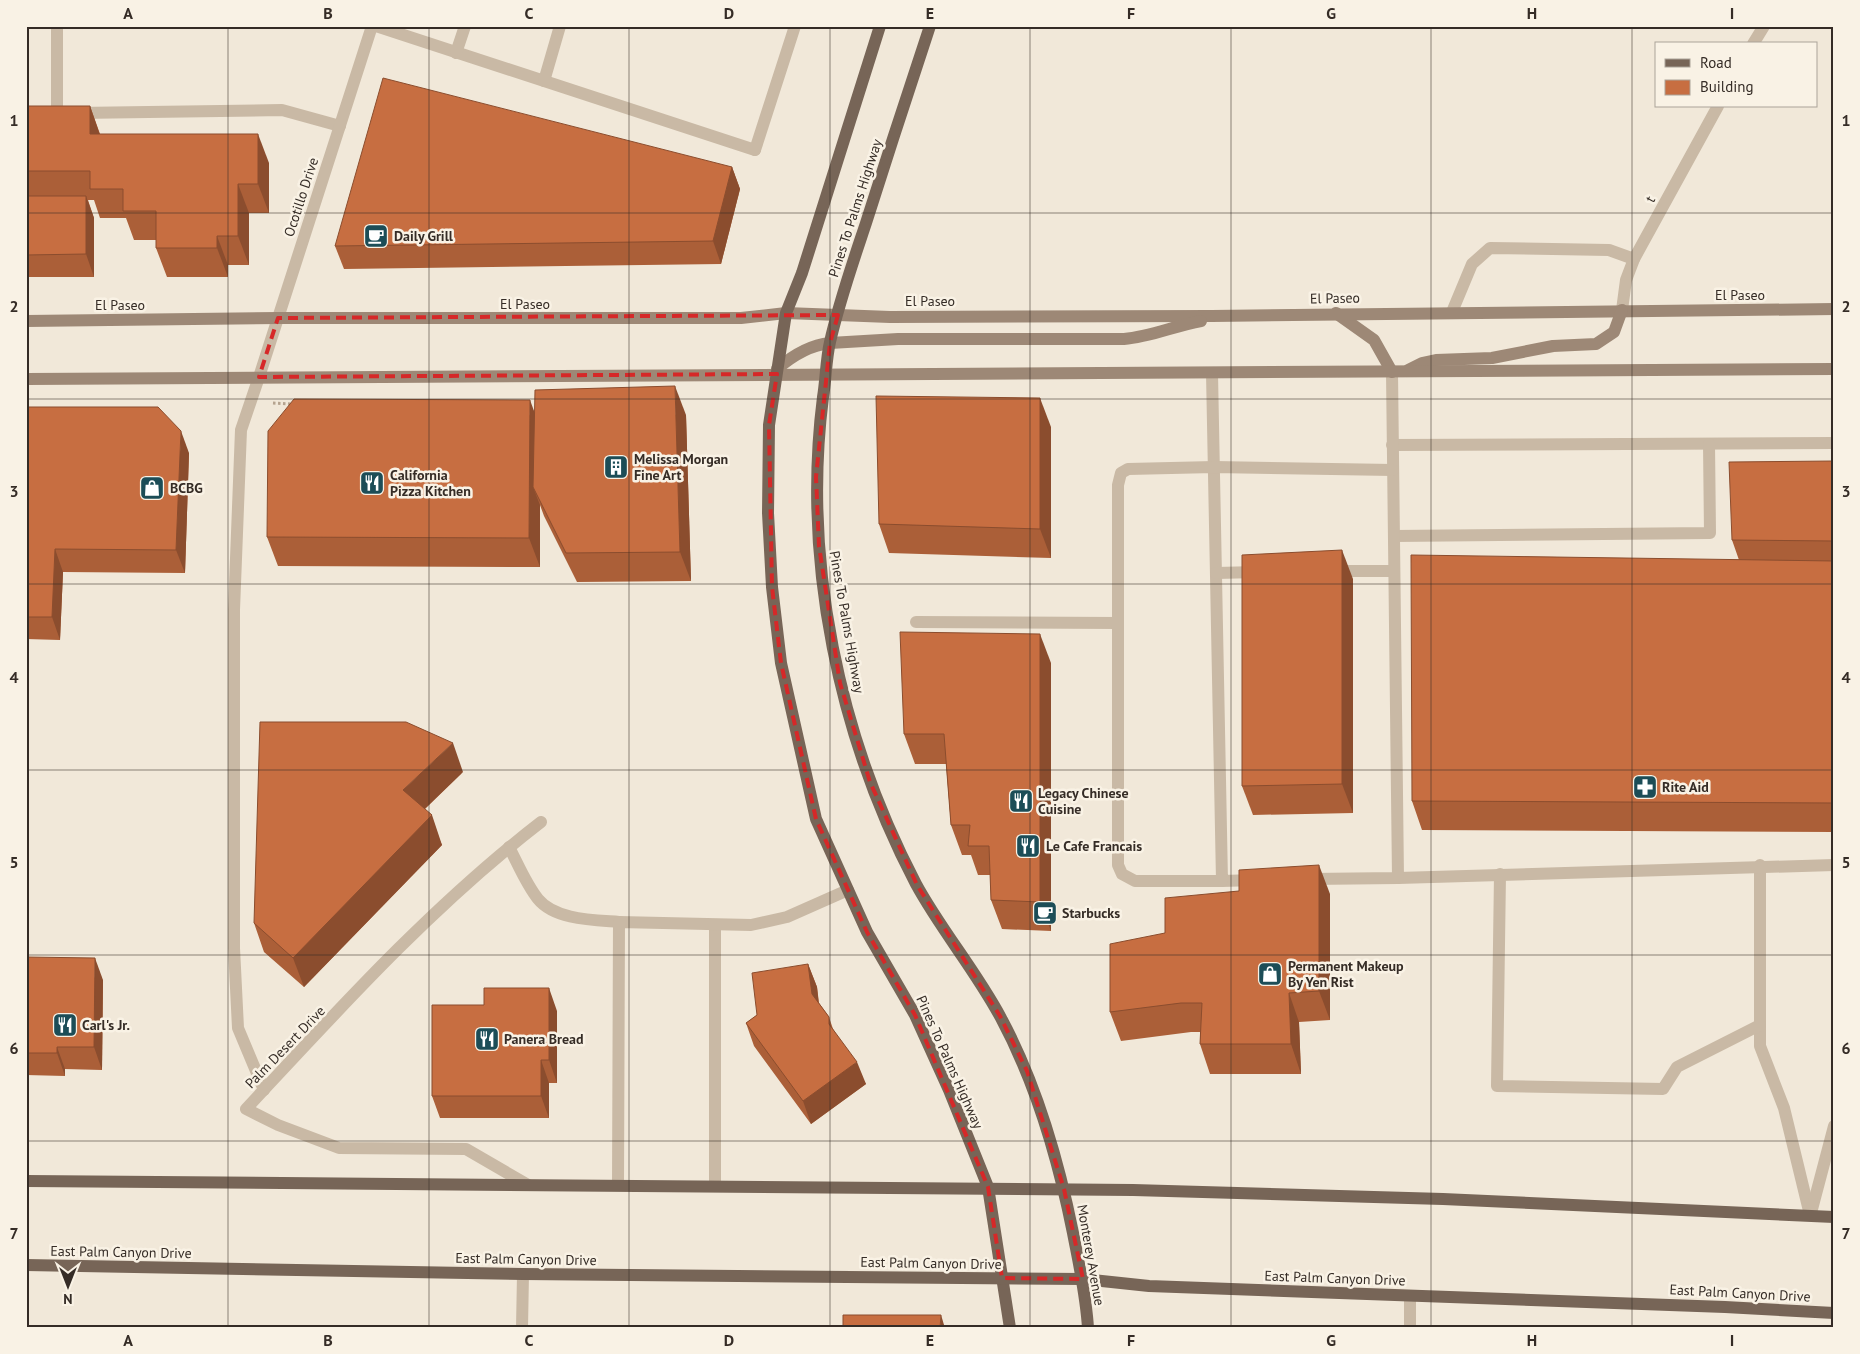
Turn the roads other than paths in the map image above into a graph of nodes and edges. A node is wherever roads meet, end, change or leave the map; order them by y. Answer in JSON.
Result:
{"nodes":[{"id":1,"x":57,"y":26,"type":"edge"},
{"id":2,"x":372,"y":26,"type":"edge"},
{"id":3,"x":376,"y":26,"type":"edge"},
{"id":4,"x":464,"y":26,"type":"edge"},
{"id":5,"x":560,"y":26,"type":"edge"},
{"id":6,"x":796,"y":26,"type":"edge"},
{"id":7,"x":880,"y":26,"type":"edge"},
{"id":8,"x":930,"y":26,"type":"edge"},
{"id":9,"x":1764,"y":26,"type":"edge"},
{"id":10,"x":1754,"y":42,"type":"edge"},
{"id":11,"x":456,"y":53,"type":"junction"},
{"id":12,"x":544,"y":82,"type":"junction"},
{"id":13,"x":1717,"y":108,"type":"edge"},
{"id":14,"x":57,"y":113,"type":"junction"},
{"id":15,"x":42,"y":114,"type":"edge"},
{"id":16,"x":340,"y":126,"type":"junction"},
{"id":17,"x":1634,"y":259,"type":"junction"},
{"id":18,"x":1834,"y":309,"type":"edge"},
{"id":19,"x":1622,"y":310,"type":"junction"},
{"id":20,"x":1452,"y":312,"type":"junction"},
{"id":21,"x":786,"y":313,"type":"junction"},
{"id":22,"x":1336,"y":313,"type":"junction"},
{"id":23,"x":838,"y":315,"type":"junction"},
{"id":24,"x":1235,"y":315,"type":"junction"},
{"id":25,"x":278,"y":318,"type":"junction"},
{"id":26,"x":26,"y":321,"type":"edge"},
{"id":27,"x":830,"y":343,"type":"junction"},
{"id":28,"x":1834,"y":369,"type":"edge"},
{"id":29,"x":777,"y":372,"type":"junction"},
{"id":30,"x":1392,"y":372,"type":"junction"},
{"id":31,"x":1406,"y":372,"type":"junction"},
{"id":32,"x":1212,"y":373,"type":"junction"},
{"id":33,"x":826,"y":375,"type":"junction"},
{"id":34,"x":259,"y":377,"type":"junction"},
{"id":35,"x":26,"y":379,"type":"edge"},
{"id":36,"x":1834,"y":443,"type":"edge"},
{"id":37,"x":1709,"y":444,"type":"junction"},
{"id":38,"x":1392,"y":445,"type":"junction"},
{"id":39,"x":1214,"y":467,"type":"junction"},
{"id":40,"x":1393,"y":470,"type":"junction"},
{"id":41,"x":1394,"y":536,"type":"junction"},
{"id":42,"x":1394,"y":571,"type":"junction"},
{"id":43,"x":1275,"y":572,"type":"edge"},
{"id":44,"x":1325,"y":572,"type":"edge"},
{"id":45,"x":1216,"y":573,"type":"junction"},
{"id":46,"x":916,"y":622,"type":"dead end"},
{"id":47,"x":1118,"y":623,"type":"junction"},
{"id":48,"x":542,"y":822,"type":"dead end"},
{"id":49,"x":509,"y":847,"type":"junction"},
{"id":50,"x":1834,"y":865,"type":"edge"},
{"id":51,"x":1760,"y":866,"type":"junction"},
{"id":52,"x":1500,"y":874,"type":"junction"},
{"id":53,"x":1398,"y":878,"type":"junction"},
{"id":54,"x":1270,"y":880,"type":"edge"},
{"id":55,"x":1300,"y":880,"type":"edge"},
{"id":56,"x":1222,"y":881,"type":"junction"},
{"id":57,"x":848,"y":890,"type":"junction"},
{"id":58,"x":619,"y":922,"type":"junction"},
{"id":59,"x":715,"y":924,"type":"junction"},
{"id":60,"x":1760,"y":1025,"type":"junction"},
{"id":61,"x":264,"y":1090,"type":"junction"},
{"id":62,"x":1834,"y":1126,"type":"edge"},
{"id":63,"x":26,"y":1181,"type":"edge"},
{"id":64,"x":528,"y":1185,"type":"junction"},
{"id":65,"x":618,"y":1185,"type":"junction"},
{"id":66,"x":715,"y":1186,"type":"junction"},
{"id":67,"x":988,"y":1188,"type":"junction"},
{"id":68,"x":1064,"y":1188,"type":"junction"},
{"id":69,"x":1810,"y":1215,"type":"junction"},
{"id":70,"x":1834,"y":1217,"type":"edge"},
{"id":71,"x":26,"y":1265,"type":"edge"},
{"id":72,"x":523,"y":1274,"type":"junction"},
{"id":73,"x":1002,"y":1278,"type":"junction"},
{"id":74,"x":1083,"y":1280,"type":"junction"},
{"id":75,"x":1410,"y":1296,"type":"junction"},
{"id":76,"x":1834,"y":1313,"type":"edge"},
{"id":77,"x":522,"y":1328,"type":"edge"},
{"id":78,"x":1010,"y":1328,"type":"edge"},
{"id":79,"x":1088,"y":1328,"type":"edge"},
{"id":80,"x":1410,"y":1328,"type":"edge"}],
"edges":[{"from":1,"to":14,"type":"street"},
{"from":2,"to":16,"type":"street","name":"Ocotillo Drive"},
{"from":3,"to":11,"type":"street"},
{"from":4,"to":11,"type":"street"},
{"from":5,"to":12,"type":"street"},
{"from":6,"to":12,"type":"street"},
{"from":7,"to":21,"type":"main road","name":"Pines To Palms Highway"},
{"from":8,"to":23,"type":"main road","name":"Pines To Palms Highway"},
{"from":9,"to":10,"type":"street"},
{"from":11,"to":12,"type":"street"},
{"from":13,"to":17,"type":"street","name":"t"},
{"from":14,"to":15,"type":"street"},
{"from":14,"to":16,"type":"street"},
{"from":16,"to":25,"type":"street","name":"Ocotillo Drive"},
{"from":17,"to":19,"type":"street","name":"t"},
{"from":17,"to":20,"type":"street"},
{"from":18,"to":19,"type":"street","name":"El Paseo"},
{"from":19,"to":20,"type":"street","name":"El Paseo"},
{"from":19,"to":31,"type":"street"},
{"from":20,"to":22,"type":"street","name":"El Paseo"},
{"from":21,"to":23,"type":"street","name":"El Paseo"},
{"from":21,"to":25,"type":"street","name":"El Paseo"},
{"from":21,"to":29,"type":"main road","name":"Pines To Palms Highway"},
{"from":22,"to":24,"type":"street","name":"El Paseo"},
{"from":22,"to":30,"type":"street"},
{"from":23,"to":24,"type":"street","name":"El Paseo"},
{"from":23,"to":27,"type":"main road","name":"Pines To Palms Highway"},
{"from":24,"to":27,"type":"street"},
{"from":25,"to":26,"type":"street","name":"El Paseo"},
{"from":25,"to":34,"type":"street","name":"Ocotillo Drive"},
{"from":27,"to":29,"type":"street"},
{"from":27,"to":33,"type":"main road","name":"Pines To Palms Highway"},
{"from":28,"to":31,"type":"street"},
{"from":29,"to":33,"type":"street"},
{"from":29,"to":34,"type":"street"},
{"from":29,"to":57,"type":"main road","name":"Pines To Palms Highway"},
{"from":30,"to":31,"type":"street"},
{"from":30,"to":32,"type":"street"},
{"from":30,"to":38,"type":"street"},
{"from":32,"to":33,"type":"street"},
{"from":32,"to":39,"type":"street"},
{"from":33,"to":68,"type":"main road","name":"Pines To Palms Highway"},
{"from":34,"to":35,"type":"street"},
{"from":34,"to":61,"type":"street","name":"Ocotillo Drive"},
{"from":36,"to":37,"type":"street"},
{"from":37,"to":38,"type":"street"},
{"from":37,"to":41,"type":"street"},
{"from":38,"to":40,"type":"street"},
{"from":39,"to":40,"type":"street"},
{"from":39,"to":45,"type":"street"},
{"from":39,"to":47,"type":"street"},
{"from":40,"to":41,"type":"street"},
{"from":41,"to":42,"type":"street"},
{"from":42,"to":44,"type":"street"},
{"from":42,"to":53,"type":"street"},
{"from":43,"to":45,"type":"street"},
{"from":45,"to":56,"type":"street"},
{"from":46,"to":47,"type":"street"},
{"from":47,"to":56,"type":"street"},
{"from":48,"to":49,"type":"street","name":"Palm Desert Drive"},
{"from":49,"to":58,"type":"street"},
{"from":49,"to":61,"type":"street","name":"Palm Desert Drive"},
{"from":50,"to":51,"type":"street"},
{"from":51,"to":52,"type":"street"},
{"from":51,"to":60,"type":"street"},
{"from":52,"to":53,"type":"street"},
{"from":52,"to":60,"type":"street"},
{"from":53,"to":55,"type":"street"},
{"from":54,"to":56,"type":"street"},
{"from":57,"to":59,"type":"street"},
{"from":57,"to":67,"type":"main road","name":"Pines To Palms Highway"},
{"from":58,"to":59,"type":"street"},
{"from":58,"to":65,"type":"street"},
{"from":59,"to":66,"type":"street"},
{"from":60,"to":69,"type":"street"},
{"from":61,"to":64,"type":"street","name":"Palm Desert Drive"},
{"from":62,"to":69,"type":"street"},
{"from":63,"to":64,"type":"main road"},
{"from":64,"to":65,"type":"main road"},
{"from":65,"to":66,"type":"main road"},
{"from":66,"to":67,"type":"main road"},
{"from":67,"to":68,"type":"main road"},
{"from":67,"to":73,"type":"main road"},
{"from":68,"to":69,"type":"main road"},
{"from":68,"to":74,"type":"main road","name":"Monterey Avenue"},
{"from":69,"to":70,"type":"main road"},
{"from":71,"to":72,"type":"main road","name":"East Palm Canyon Drive"},
{"from":72,"to":73,"type":"main road","name":"East Palm Canyon Drive"},
{"from":72,"to":77,"type":"street"},
{"from":73,"to":74,"type":"main road","name":"East Palm Canyon Drive"},
{"from":73,"to":78,"type":"main road"},
{"from":74,"to":75,"type":"main road","name":"East Palm Canyon Drive"},
{"from":74,"to":79,"type":"main road","name":"Monterey Avenue"},
{"from":75,"to":76,"type":"main road","name":"East Palm Canyon Drive"},
{"from":75,"to":80,"type":"street"}]}
